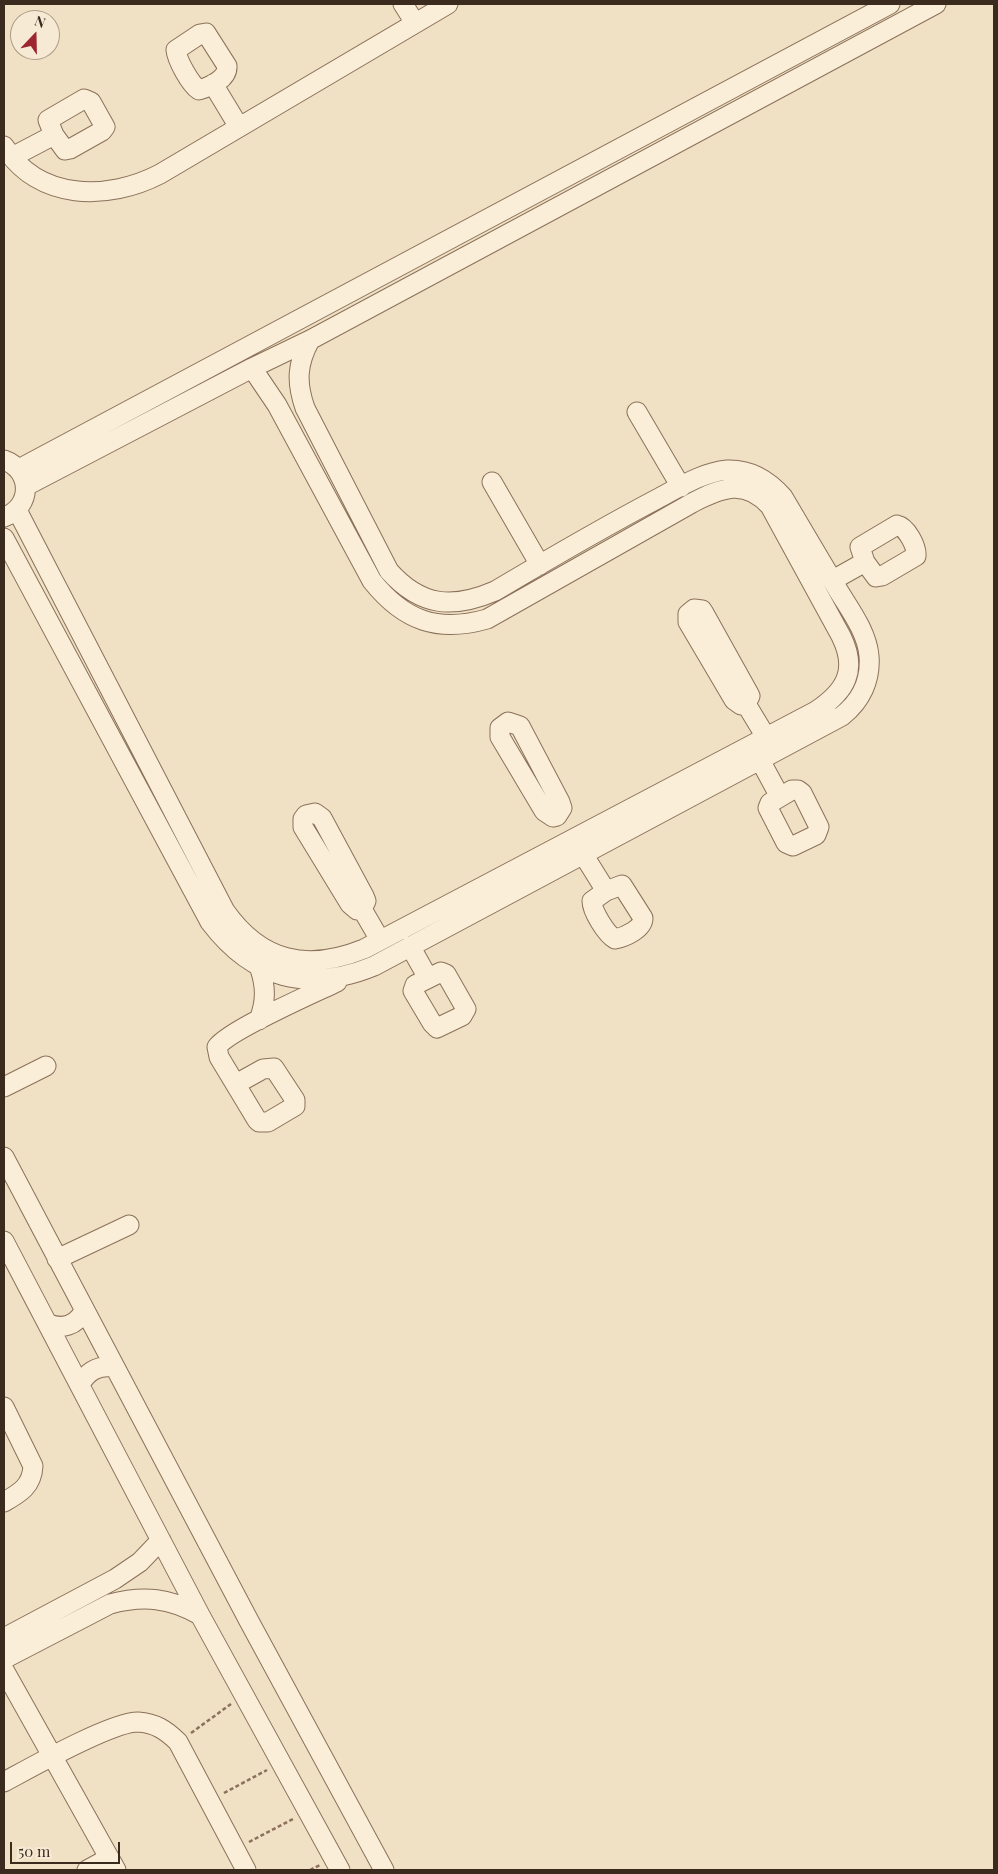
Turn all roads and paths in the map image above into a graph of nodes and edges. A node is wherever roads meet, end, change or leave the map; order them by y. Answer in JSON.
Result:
{"nodes":[{"id":1,"x":403,"y":4,"type":"edge"},
{"id":2,"x":448,"y":4,"type":"edge"},
{"id":3,"x":890,"y":4,"type":"edge"},
{"id":4,"x":936,"y":4,"type":"edge"},
{"id":5,"x":415,"y":23,"type":"junction"},
{"id":6,"x":213,"y":84,"type":"dead end"},
{"id":7,"x":239,"y":127,"type":"junction"},
{"id":8,"x":54,"y":135,"type":"dead end"},
{"id":9,"x":8,"y":152,"type":"edge"},
{"id":10,"x":310,"y":340,"type":"junction"},
{"id":11,"x":252,"y":368,"type":"junction"},
{"id":12,"x":638,"y":412,"type":"dead end"},
{"id":13,"x":11,"y":464,"type":"edge"},
{"id":14,"x":492,"y":482,"type":"dead end"},
{"id":15,"x":26,"y":486,"type":"junction"},
{"id":16,"x":681,"y":486,"type":"junction"},
{"id":17,"x":10,"y":513,"type":"edge"},
{"id":18,"x":610,"y":523,"type":"junction"},
{"id":19,"x":4,"y":538,"type":"edge"},
{"id":20,"x":622,"y":543,"type":"junction"},
{"id":21,"x":866,"y":562,"type":"dead end"},
{"id":22,"x":540,"y":565,"type":"junction"},
{"id":23,"x":833,"y":580,"type":"junction"},
{"id":24,"x":860,"y":626,"type":"junction"},
{"id":25,"x":841,"y":636,"type":"junction"},
{"id":26,"x":718,"y":656,"type":"dead end"},
{"id":27,"x":132,"y":732,"type":"junction"},
{"id":28,"x":766,"y":737,"type":"junction"},
{"id":29,"x":113,"y":742,"type":"junction"},
{"id":30,"x":760,"y":760,"type":"junction"},
{"id":31,"x":780,"y":797,"type":"dead end"},
{"id":32,"x":637,"y":815,"type":"junction"},
{"id":33,"x":557,"y":816,"type":"dead end"},
{"id":34,"x":577,"y":847,"type":"junction"},
{"id":35,"x":343,"y":856,"type":"junction"},
{"id":36,"x":326,"y":866,"type":"junction"},
{"id":37,"x":606,"y":891,"type":"dead end"},
{"id":38,"x":362,"y":909,"type":"junction"},
{"id":39,"x":380,"y":940,"type":"junction"},
{"id":40,"x":410,"y":946,"type":"junction"},
{"id":41,"x":260,"y":968,"type":"junction"},
{"id":42,"x":352,"y":975,"type":"junction"},
{"id":43,"x":428,"y":978,"type":"dead end"},
{"id":44,"x":259,"y":1020,"type":"junction"},
{"id":45,"x":46,"y":1066,"type":"dead end"},
{"id":46,"x":236,"y":1084,"type":"dead end"},
{"id":47,"x":4,"y":1087,"type":"edge"},
{"id":48,"x":4,"y":1157,"type":"edge"},
{"id":49,"x":129,"y":1225,"type":"dead end"},
{"id":50,"x":4,"y":1241,"type":"edge"},
{"id":51,"x":57,"y":1259,"type":"junction"},
{"id":52,"x":84,"y":1311,"type":"junction"},
{"id":53,"x":47,"y":1323,"type":"junction"},
{"id":54,"x":113,"y":1367,"type":"junction"},
{"id":55,"x":80,"y":1384,"type":"junction"},
{"id":56,"x":4,"y":1407,"type":"edge"},
{"id":57,"x":4,"y":1502,"type":"edge"},
{"id":58,"x":161,"y":1540,"type":"junction"},
{"id":59,"x":101,"y":1586,"type":"junction"},
{"id":60,"x":110,"y":1604,"type":"junction"},
{"id":61,"x":200,"y":1615,"type":"junction"},
{"id":62,"x":4,"y":1638,"type":"edge"},
{"id":63,"x":4,"y":1659,"type":"edge"},
{"id":64,"x":4,"y":1670,"type":"edge"},
{"id":65,"x":244,"y":1695,"type":"junction"},
{"id":66,"x":178,"y":1742,"type":"junction"},
{"id":67,"x":53,"y":1756,"type":"junction"},
{"id":68,"x":281,"y":1763,"type":"junction"},
{"id":69,"x":4,"y":1782,"type":"edge"},
{"id":70,"x":209,"y":1801,"type":"junction"},
{"id":71,"x":308,"y":1811,"type":"junction"},
{"id":72,"x":235,"y":1849,"type":"junction"},
{"id":73,"x":113,"y":1864,"type":"edge"},
{"id":74,"x":87,"y":1870,"type":"edge"},
{"id":75,"x":246,"y":1870,"type":"edge"},
{"id":76,"x":340,"y":1870,"type":"edge"},
{"id":77,"x":384,"y":1870,"type":"edge"}],
"edges":[{"from":1,"to":5,"type":"street"},
{"from":2,"to":5,"type":"street"},
{"from":3,"to":13,"type":"street"},
{"from":4,"to":10,"type":"street"},
{"from":5,"to":7,"type":"street"},
{"from":6,"to":7,"type":"street"},
{"from":7,"to":9,"type":"street"},
{"from":8,"to":9,"type":"street"},
{"from":10,"to":11,"type":"street"},
{"from":10,"to":22,"type":"street"},
{"from":11,"to":15,"type":"street"},
{"from":11,"to":20,"type":"street"},
{"from":12,"to":16,"type":"street"},
{"from":13,"to":15,"type":"street"},
{"from":14,"to":22,"type":"street"},
{"from":15,"to":17,"type":"street"},
{"from":16,"to":18,"type":"street"},
{"from":16,"to":23,"type":"street"},
{"from":17,"to":27,"type":"street"},
{"from":18,"to":20,"type":"street"},
{"from":18,"to":22,"type":"street"},
{"from":19,"to":29,"type":"street"},
{"from":20,"to":25,"type":"street"},
{"from":21,"to":23,"type":"street"},
{"from":23,"to":24,"type":"street"},
{"from":24,"to":25,"type":"street"},
{"from":24,"to":30,"type":"street"},
{"from":25,"to":28,"type":"street"},
{"from":26,"to":28,"type":"street"},
{"from":27,"to":29,"type":"street"},
{"from":27,"to":39,"type":"street"},
{"from":28,"to":32,"type":"street"},
{"from":29,"to":41,"type":"street"},
{"from":30,"to":31,"type":"street"},
{"from":30,"to":32,"type":"street"},
{"from":32,"to":34,"type":"street"},
{"from":33,"to":34,"type":"street"},
{"from":34,"to":37,"type":"street"},
{"from":34,"to":39,"type":"street"},
{"from":34,"to":40,"type":"street"},
{"from":35,"to":36,"type":"street"},
{"from":35,"to":36,"type":"street"},
{"from":35,"to":38,"type":"street"},
{"from":36,"to":38,"type":"street"},
{"from":38,"to":39,"type":"street"},
{"from":40,"to":42,"type":"street"},
{"from":40,"to":43,"type":"street"},
{"from":41,"to":42,"type":"street"},
{"from":41,"to":44,"type":"street"},
{"from":42,"to":44,"type":"street"},
{"from":44,"to":46,"type":"street"},
{"from":45,"to":47,"type":"street"},
{"from":48,"to":51,"type":"street"},
{"from":49,"to":51,"type":"street"},
{"from":50,"to":53,"type":"street"},
{"from":51,"to":52,"type":"street"},
{"from":52,"to":53,"type":"street"},
{"from":52,"to":54,"type":"street"},
{"from":53,"to":55,"type":"street"},
{"from":54,"to":55,"type":"street"},
{"from":54,"to":77,"type":"street"},
{"from":55,"to":58,"type":"street"},
{"from":56,"to":57,"type":"street"},
{"from":58,"to":59,"type":"street"},
{"from":58,"to":61,"type":"street"},
{"from":59,"to":60,"type":"street"},
{"from":59,"to":62,"type":"street"},
{"from":60,"to":61,"type":"street"},
{"from":60,"to":63,"type":"street"},
{"from":61,"to":65,"type":"street"},
{"from":64,"to":67,"type":"street"},
{"from":65,"to":66,"type":"path"},
{"from":65,"to":68,"type":"street"},
{"from":66,"to":67,"type":"street"},
{"from":66,"to":70,"type":"street"},
{"from":67,"to":69,"type":"street"},
{"from":67,"to":73,"type":"street"},
{"from":68,"to":70,"type":"path"},
{"from":68,"to":71,"type":"street"},
{"from":70,"to":72,"type":"street"},
{"from":71,"to":72,"type":"path"},
{"from":71,"to":76,"type":"street"},
{"from":72,"to":75,"type":"street"},
{"from":73,"to":74,"type":"street"}]}
